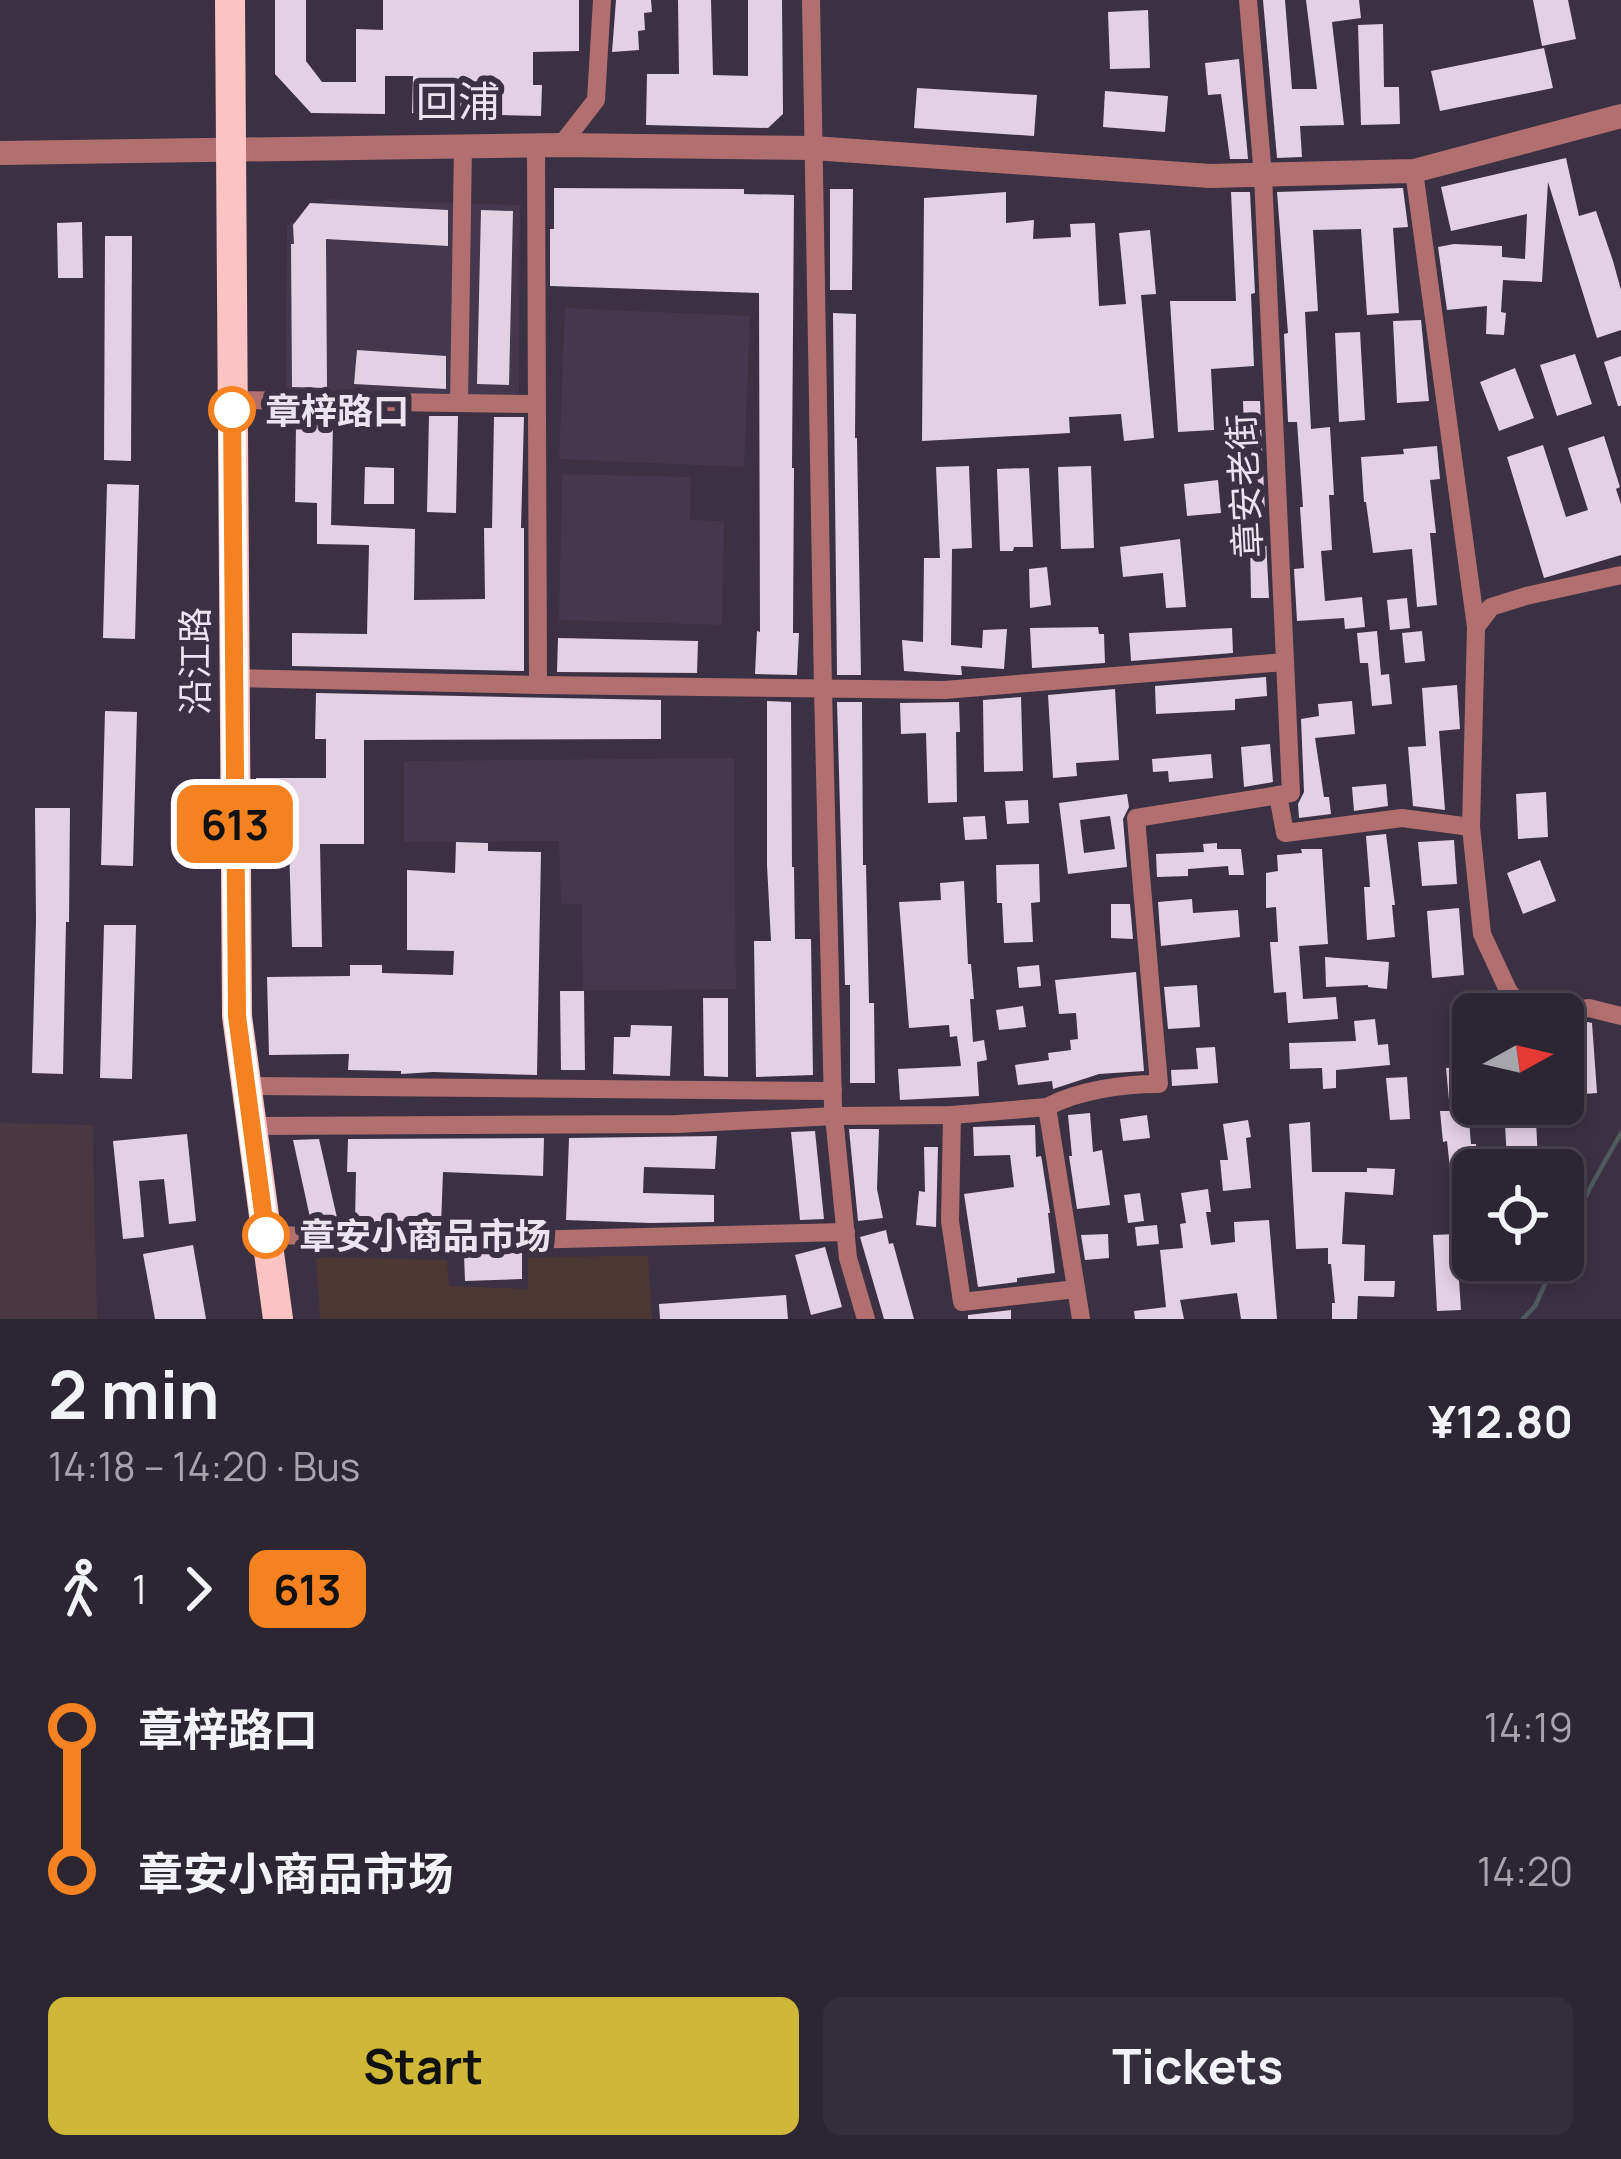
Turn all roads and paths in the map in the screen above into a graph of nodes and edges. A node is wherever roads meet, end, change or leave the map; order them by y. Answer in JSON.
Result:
{"nodes":[{"id":1,"x":213,"y":0,"type":"edge"},
{"id":2,"x":230,"y":0,"type":"edge"},
{"id":3,"x":602,"y":0,"type":"edge"},
{"id":4,"x":812,"y":0,"type":"edge"},
{"id":5,"x":1248,"y":0,"type":"edge"},
{"id":6,"x":1621,"y":116,"type":"edge"},
{"id":7,"x":549,"y":145,"type":"junction"},
{"id":8,"x":463,"y":147,"type":"junction"},
{"id":9,"x":813,"y":148,"type":"junction"},
{"id":10,"x":223,"y":150,"type":"junction"},
{"id":11,"x":0,"y":153,"type":"edge"},
{"id":12,"x":1414,"y":172,"type":"junction"},
{"id":13,"x":1263,"y":176,"type":"junction"},
{"id":14,"x":232,"y":400,"type":"junction"},
{"id":15,"x":459,"y":403,"type":"junction"},
{"id":16,"x":535,"y":404,"type":"junction"},
{"id":17,"x":1621,"y":575,"type":"edge"},
{"id":18,"x":1475,"y":627,"type":"junction"},
{"id":19,"x":1285,"y":662,"type":"junction"},
{"id":20,"x":232,"y":677,"type":"junction"},
{"id":21,"x":538,"y":686,"type":"junction"},
{"id":22,"x":823,"y":689,"type":"junction"},
{"id":23,"x":1284,"y":794,"type":"junction"},
{"id":24,"x":1471,"y":827,"type":"junction"},
{"id":25,"x":1510,"y":993,"type":"edge"},
{"id":26,"x":1584,"y":1009,"type":"edge"},
{"id":27,"x":1621,"y":1016,"type":"edge"},
{"id":28,"x":246,"y":1085,"type":"junction"},
{"id":29,"x":832,"y":1091,"type":"junction"},
{"id":30,"x":1047,"y":1107,"type":"junction"},
{"id":31,"x":952,"y":1115,"type":"junction"},
{"id":32,"x":835,"y":1116,"type":"junction"},
{"id":33,"x":252,"y":1126,"type":"junction"},
{"id":34,"x":846,"y":1232,"type":"junction"},
{"id":35,"x":266,"y":1235,"type":"junction"},
{"id":36,"x":1076,"y":1289,"type":"junction"},
{"id":37,"x":959,"y":1311,"type":"edge"},
{"id":38,"x":262,"y":1319,"type":"edge"},
{"id":39,"x":278,"y":1319,"type":"edge"},
{"id":40,"x":866,"y":1319,"type":"edge"},
{"id":41,"x":1081,"y":1319,"type":"edge"}],
"edges":[{"from":1,"to":10,"type":"main road","name":"沿江路"},
{"from":2,"to":10,"type":"main road","name":"沿江路"},
{"from":3,"to":7,"type":"street"},
{"from":4,"to":9,"type":"street"},
{"from":5,"to":13,"type":"street","name":"章安老街"},
{"from":6,"to":12,"type":"street"},
{"from":7,"to":8,"type":"street"},
{"from":7,"to":9,"type":"street"},
{"from":7,"to":16,"type":"street"},
{"from":8,"to":10,"type":"street"},
{"from":8,"to":15,"type":"street"},
{"from":9,"to":13,"type":"street"},
{"from":9,"to":22,"type":"street"},
{"from":10,"to":11,"type":"street"},
{"from":10,"to":14,"type":"main road","name":"沿江路"},
{"from":10,"to":38,"type":"main road","name":"沿江路"},
{"from":12,"to":13,"type":"street"},
{"from":12,"to":18,"type":"street"},
{"from":13,"to":19,"type":"street","name":"章安老街"},
{"from":14,"to":15,"type":"street"},
{"from":14,"to":20,"type":"main road","name":"沿江路"},
{"from":15,"to":16,"type":"street"},
{"from":16,"to":21,"type":"street"},
{"from":17,"to":18,"type":"street"},
{"from":18,"to":24,"type":"street"},
{"from":19,"to":22,"type":"street"},
{"from":19,"to":23,"type":"street","name":"章安老街"},
{"from":20,"to":21,"type":"street"},
{"from":20,"to":28,"type":"main road","name":"沿江路"},
{"from":21,"to":22,"type":"street"},
{"from":22,"to":29,"type":"street"},
{"from":23,"to":24,"type":"street"},
{"from":23,"to":30,"type":"street"},
{"from":24,"to":25,"type":"street"},
{"from":26,"to":27,"type":"street"},
{"from":28,"to":29,"type":"street"},
{"from":28,"to":33,"type":"main road","name":"沿江路"},
{"from":29,"to":32,"type":"street"},
{"from":30,"to":31,"type":"street"},
{"from":30,"to":36,"type":"street"},
{"from":31,"to":32,"type":"street"},
{"from":31,"to":37,"type":"street"},
{"from":32,"to":33,"type":"street"},
{"from":32,"to":34,"type":"street"},
{"from":33,"to":35,"type":"main road","name":"沿江路"},
{"from":34,"to":35,"type":"street"},
{"from":34,"to":40,"type":"street"},
{"from":35,"to":39,"type":"main road","name":"沿江路"},
{"from":36,"to":37,"type":"street"},
{"from":36,"to":41,"type":"street"}]}
